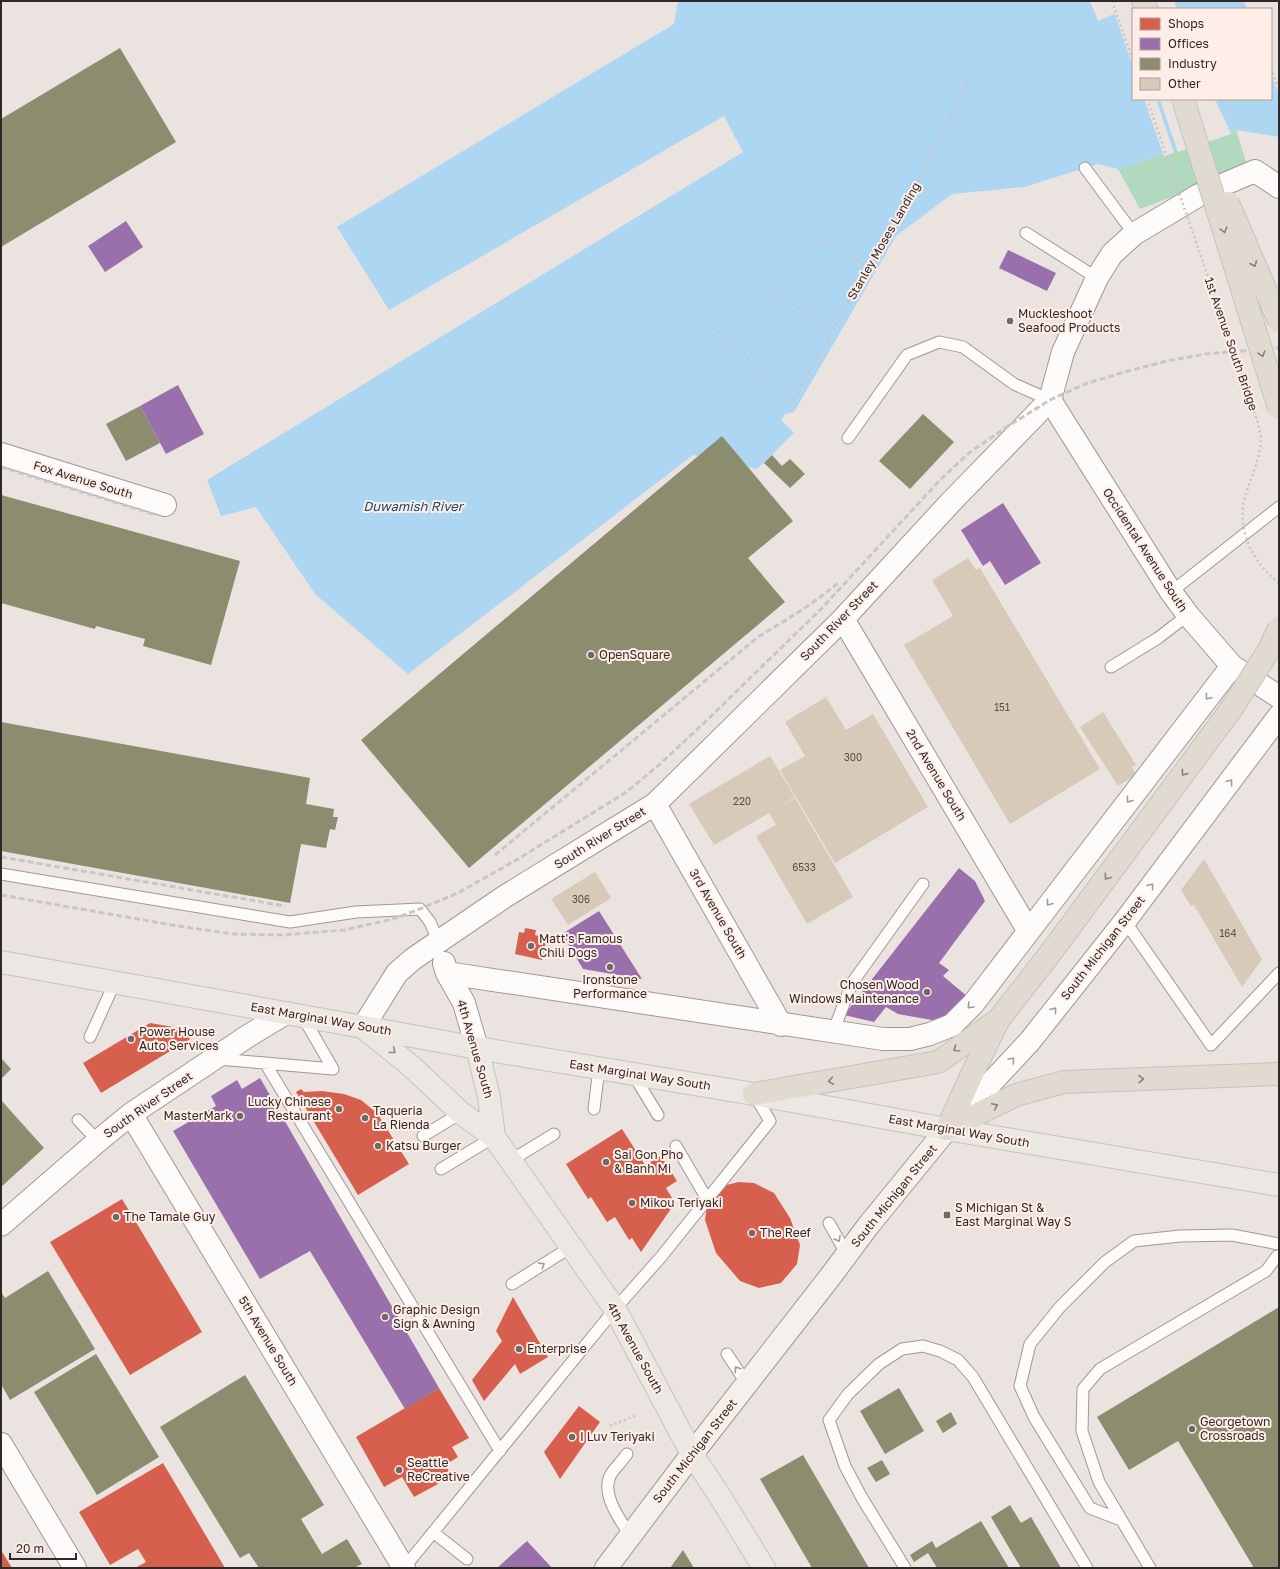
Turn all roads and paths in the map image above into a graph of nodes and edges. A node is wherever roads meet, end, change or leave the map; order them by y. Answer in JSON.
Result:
{"nodes":[{"id":1,"x":1112,"y":1,"type":"edge"},
{"id":2,"x":1132,"y":57,"type":"edge"},
{"id":3,"x":1272,"y":71,"type":"edge"},
{"id":4,"x":970,"y":76,"type":"dead end"},
{"id":5,"x":1279,"y":90,"type":"edge"},
{"id":6,"x":1147,"y":100,"type":"edge"},
{"id":7,"x":1184,"y":100,"type":"edge"},
{"id":8,"x":1184,"y":100,"type":"edge"},
{"id":9,"x":1085,"y":168,"type":"dead end"},
{"id":10,"x":1279,"y":187,"type":"edge"},
{"id":11,"x":804,"y":231,"type":"dead end"},
{"id":12,"x":1026,"y":233,"type":"dead end"},
{"id":13,"x":1134,"y":234,"type":"junction"},
{"id":14,"x":868,"y":267,"type":"junction"},
{"id":15,"x":745,"y":278,"type":"dead end"},
{"id":16,"x":1097,"y":278,"type":"junction"},
{"id":17,"x":1279,"y":320,"type":"edge"},
{"id":18,"x":710,"y":325,"type":"dead end"},
{"id":19,"x":833,"y":328,"type":"junction"},
{"id":20,"x":793,"y":399,"type":"junction"},
{"id":21,"x":1050,"y":400,"type":"junction"},
{"id":22,"x":791,"y":403,"type":"dead end"},
{"id":23,"x":1279,"y":408,"type":"edge"},
{"id":24,"x":848,"y":438,"type":"dead end"},
{"id":25,"x":1,"y":454,"type":"edge"},
{"id":26,"x":165,"y":505,"type":"dead end"},
{"id":27,"x":1279,"y":507,"type":"edge"},
{"id":28,"x":1279,"y":583,"type":"edge"},
{"id":29,"x":1171,"y":592,"type":"junction"},
{"id":30,"x":1188,"y":615,"type":"junction"},
{"id":31,"x":843,"y":619,"type":"junction"},
{"id":32,"x":1279,"y":628,"type":"edge"},
{"id":33,"x":1232,"y":666,"type":"junction"},
{"id":34,"x":1111,"y":667,"type":"dead end"},
{"id":35,"x":1279,"y":697,"type":"edge"},
{"id":36,"x":1279,"y":716,"type":"edge"},
{"id":37,"x":655,"y":804,"type":"junction"},
{"id":38,"x":1,"y":874,"type":"edge"},
{"id":39,"x":923,"y":884,"type":"dead end"},
{"id":40,"x":1125,"y":920,"type":"junction"},
{"id":41,"x":1028,"y":930,"type":"junction"},
{"id":42,"x":438,"y":941,"type":"junction"},
{"id":43,"x":1,"y":962,"type":"edge"},
{"id":44,"x":447,"y":972,"type":"junction"},
{"id":45,"x":1279,"y":973,"type":"edge"},
{"id":46,"x":115,"y":982,"type":"junction"},
{"id":47,"x":294,"y":1014,"type":"junction"},
{"id":48,"x":999,"y":1019,"type":"junction"},
{"id":49,"x":781,"y":1024,"type":"junction"},
{"id":50,"x":363,"y":1027,"type":"junction"},
{"id":51,"x":833,"y":1032,"type":"junction"},
{"id":52,"x":90,"y":1037,"type":"dead end"},
{"id":53,"x":477,"y":1048,"type":"junction"},
{"id":54,"x":215,"y":1058,"type":"junction"},
{"id":55,"x":265,"y":1063,"type":"junction"},
{"id":56,"x":599,"y":1068,"type":"junction"},
{"id":57,"x":633,"y":1074,"type":"junction"},
{"id":58,"x":1279,"y":1074,"type":"edge"},
{"id":59,"x":754,"y":1094,"type":"junction"},
{"id":60,"x":594,"y":1109,"type":"dead end"},
{"id":61,"x":461,"y":1113,"type":"junction"},
{"id":62,"x":131,"y":1114,"type":"junction"},
{"id":63,"x":658,"y":1115,"type":"dead end"},
{"id":64,"x":78,"y":1120,"type":"dead end"},
{"id":65,"x":947,"y":1129,"type":"junction"},
{"id":66,"x":554,"y":1134,"type":"dead end"},
{"id":67,"x":423,"y":1136,"type":"dead end"},
{"id":68,"x":494,"y":1137,"type":"junction"},
{"id":69,"x":98,"y":1141,"type":"junction"},
{"id":70,"x":676,"y":1146,"type":"dead end"},
{"id":71,"x":510,"y":1161,"type":"junction"},
{"id":72,"x":441,"y":1169,"type":"dead end"},
{"id":73,"x":1279,"y":1185,"type":"edge"},
{"id":74,"x":707,"y":1199,"type":"junction"},
{"id":75,"x":829,"y":1223,"type":"dead end"},
{"id":76,"x":1,"y":1225,"type":"edge"},
{"id":77,"x":572,"y":1247,"type":"junction"},
{"id":78,"x":1279,"y":1250,"type":"edge"},
{"id":79,"x":847,"y":1255,"type":"junction"},
{"id":80,"x":512,"y":1284,"type":"dead end"},
{"id":81,"x":615,"y":1309,"type":"junction"},
{"id":82,"x":727,"y":1354,"type":"dead end"},
{"id":83,"x":746,"y":1384,"type":"junction"},
{"id":84,"x":637,"y":1415,"type":"dead end"},
{"id":85,"x":610,"y":1426,"type":"dead end"},
{"id":86,"x":1,"y":1444,"type":"edge"},
{"id":87,"x":500,"y":1451,"type":"junction"},
{"id":88,"x":627,"y":1454,"type":"dead end"},
{"id":89,"x":692,"y":1454,"type":"junction"},
{"id":90,"x":1121,"y":1520,"type":"junction"},
{"id":91,"x":433,"y":1532,"type":"junction"},
{"id":92,"x":630,"y":1535,"type":"junction"},
{"id":93,"x":467,"y":1559,"type":"dead end"},
{"id":94,"x":75,"y":1568,"type":"edge"},
{"id":95,"x":404,"y":1568,"type":"edge"},
{"id":96,"x":606,"y":1568,"type":"edge"},
{"id":97,"x":764,"y":1568,"type":"edge"},
{"id":98,"x":905,"y":1568,"type":"edge"},
{"id":99,"x":1087,"y":1568,"type":"edge"},
{"id":100,"x":1150,"y":1568,"type":"edge"}],
"edges":[{"from":1,"to":2,"type":"path"},
{"from":3,"to":5,"type":"path"},
{"from":4,"to":14,"type":"path","name":"Stanley Moses Landing"},
{"from":6,"to":28,"type":"path","name":"1st Avenue South Bridge","bridge":true},
{"from":7,"to":17,"type":"highway","one_way":true,"bridge":true},
{"from":8,"to":23,"type":"highway","one_way":true,"bridge":true},
{"from":9,"to":13,"type":"lane"},
{"from":10,"to":13,"type":"street","name":"South River Street"},
{"from":11,"to":14,"type":"path"},
{"from":12,"to":16,"type":"lane"},
{"from":13,"to":16,"type":"street","name":"South River Street"},
{"from":14,"to":19,"type":"path","name":"Stanley Moses Landing"},
{"from":15,"to":19,"type":"path"},
{"from":16,"to":21,"type":"street","name":"South River Street"},
{"from":18,"to":20,"type":"path"},
{"from":19,"to":20,"type":"path","name":"Stanley Moses Landing"},
{"from":20,"to":22,"type":"path","name":"Stanley Moses Landing"},
{"from":21,"to":24,"type":"lane"},
{"from":21,"to":29,"type":"street","name":"Occidental Avenue South"},
{"from":21,"to":31,"type":"street","name":"South River Street"},
{"from":25,"to":26,"type":"street","name":"Fox Avenue South"},
{"from":27,"to":29,"type":"lane"},
{"from":29,"to":30,"type":"street","name":"Occidental Avenue South"},
{"from":30,"to":33,"type":"street","name":"Occidental Avenue South"},
{"from":30,"to":34,"type":"lane"},
{"from":31,"to":37,"type":"street","name":"South River Street"},
{"from":31,"to":41,"type":"street","name":"2nd Avenue South"},
{"from":32,"to":48,"type":"highway","one_way":true,"bridge":true},
{"from":33,"to":35,"type":"street","name":"Occidental Avenue South"},
{"from":33,"to":41,"type":"street","one_way":true},
{"from":40,"to":36,"type":"street","name":"South Michigan Street","one_way":true},
{"from":37,"to":42,"type":"street","name":"South River Street"},
{"from":37,"to":49,"type":"street","name":"3rd Avenue South"},
{"from":38,"to":42,"type":"lane"},
{"from":39,"to":51,"type":"lane"},
{"from":40,"to":45,"type":"lane"},
{"from":65,"to":40,"type":"street","name":"South Michigan Street","one_way":true},
{"from":41,"to":51,"type":"street","one_way":true},
{"from":42,"to":44,"type":"street","name":"4th Avenue South"},
{"from":42,"to":50,"type":"street","name":"South River Street"},
{"from":43,"to":46,"type":"main road","name":"East Marginal Way South"},
{"from":44,"to":49,"type":"street"},
{"from":44,"to":53,"type":"street","name":"4th Avenue South"},
{"from":46,"to":47,"type":"main road","name":"East Marginal Way South"},
{"from":46,"to":52,"type":"lane"},
{"from":47,"to":50,"type":"main road","name":"East Marginal Way South"},
{"from":47,"to":54,"type":"street","name":"South River Street"},
{"from":47,"to":55,"type":"lane"},
{"from":48,"to":59,"type":"highway","one_way":true},
{"from":48,"to":65,"type":"highway"},
{"from":49,"to":51,"type":"street"},
{"from":50,"to":53,"type":"main road","name":"East Marginal Way South"},
{"from":50,"to":61,"type":"main road","name":"4th Avenue South","one_way":true},
{"from":53,"to":56,"type":"main road","name":"East Marginal Way South"},
{"from":53,"to":68,"type":"main road","name":"4th Avenue South"},
{"from":54,"to":55,"type":"lane"},
{"from":54,"to":62,"type":"street","name":"South River Street"},
{"from":55,"to":87,"type":"lane"},
{"from":56,"to":57,"type":"main road","name":"East Marginal Way South"},
{"from":56,"to":60,"type":"lane"},
{"from":57,"to":59,"type":"main road","name":"East Marginal Way South"},
{"from":57,"to":63,"type":"lane"},
{"from":65,"to":58,"type":"highway","one_way":true},
{"from":59,"to":65,"type":"main road","name":"East Marginal Way South"},
{"from":59,"to":74,"type":"lane"},
{"from":61,"to":67,"type":"lane"},
{"from":61,"to":68,"type":"main road","name":"4th Avenue South"},
{"from":62,"to":69,"type":"street","name":"South River Street"},
{"from":62,"to":95,"type":"street","name":"5th Avenue South"},
{"from":64,"to":69,"type":"lane"},
{"from":65,"to":73,"type":"main road","name":"East Marginal Way South"},
{"from":65,"to":79,"type":"main road","name":"South Michigan Street"},
{"from":66,"to":71,"type":"lane"},
{"from":68,"to":71,"type":"main road","name":"4th Avenue South"},
{"from":68,"to":72,"type":"lane"},
{"from":69,"to":76,"type":"street","name":"South River Street"},
{"from":70,"to":74,"type":"lane"},
{"from":71,"to":77,"type":"main road","name":"4th Avenue South"},
{"from":74,"to":81,"type":"lane"},
{"from":75,"to":79,"type":"lane","one_way":true},
{"from":80,"to":77,"type":"lane","one_way":true},
{"from":77,"to":81,"type":"main road","name":"4th Avenue South"},
{"from":78,"to":90,"type":"lane"},
{"from":78,"to":90,"type":"lane"},
{"from":79,"to":83,"type":"main road","name":"South Michigan Street"},
{"from":81,"to":87,"type":"lane"},
{"from":81,"to":89,"type":"main road","name":"4th Avenue South"},
{"from":83,"to":82,"type":"lane","one_way":true},
{"from":83,"to":89,"type":"main road","name":"South Michigan Street"},
{"from":84,"to":85,"type":"path"},
{"from":86,"to":94,"type":"street"},
{"from":87,"to":91,"type":"lane"},
{"from":88,"to":92,"type":"lane"},
{"from":89,"to":92,"type":"main road","name":"South Michigan Street"},
{"from":89,"to":97,"type":"main road","name":"4th Avenue South"},
{"from":90,"to":100,"type":"lane"},
{"from":91,"to":93,"type":"lane"},
{"from":91,"to":95,"type":"lane"},
{"from":92,"to":96,"type":"main road","name":"South Michigan Street"},
{"from":98,"to":99,"type":"lane"}]}
